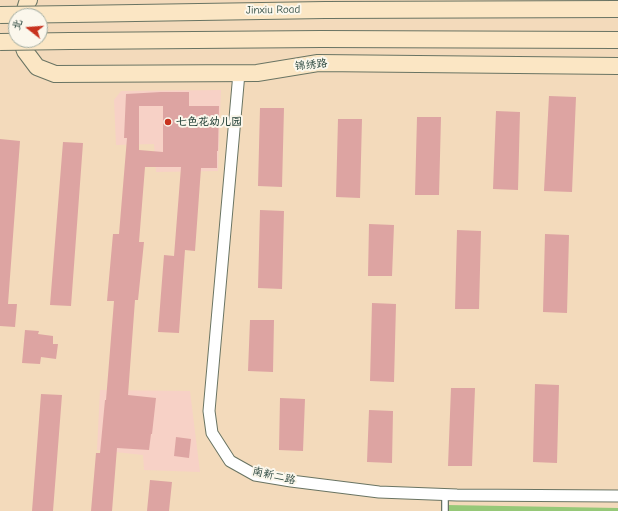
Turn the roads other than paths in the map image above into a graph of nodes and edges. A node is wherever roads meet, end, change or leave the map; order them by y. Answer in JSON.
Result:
{"nodes":[{"id":1,"x":618,"y":9,"type":"edge"},
{"id":2,"x":0,"y":15,"type":"edge"},
{"id":3,"x":618,"y":40,"type":"edge"},
{"id":4,"x":0,"y":42,"type":"edge"},
{"id":5,"x":24,"y":48,"type":"edge"},
{"id":6,"x":618,"y":66,"type":"edge"},
{"id":7,"x":239,"y":73,"type":"junction"},
{"id":8,"x":445,"y":495,"type":"junction"},
{"id":9,"x":618,"y":496,"type":"edge"},
{"id":10,"x":445,"y":511,"type":"edge"}],
"edges":[{"from":1,"to":2,"type":"main road","name":"Jinxiu Road","bridge":true},
{"from":3,"to":4,"type":"main road","bridge":true},
{"from":5,"to":7,"type":"main road","name":"锦绣路"},
{"from":6,"to":7,"type":"main road","name":"锦绣路"},
{"from":7,"to":8,"type":"street","name":"南新二路"},
{"from":8,"to":9,"type":"street","name":"南新二路"},
{"from":8,"to":10,"type":"lane"}]}
